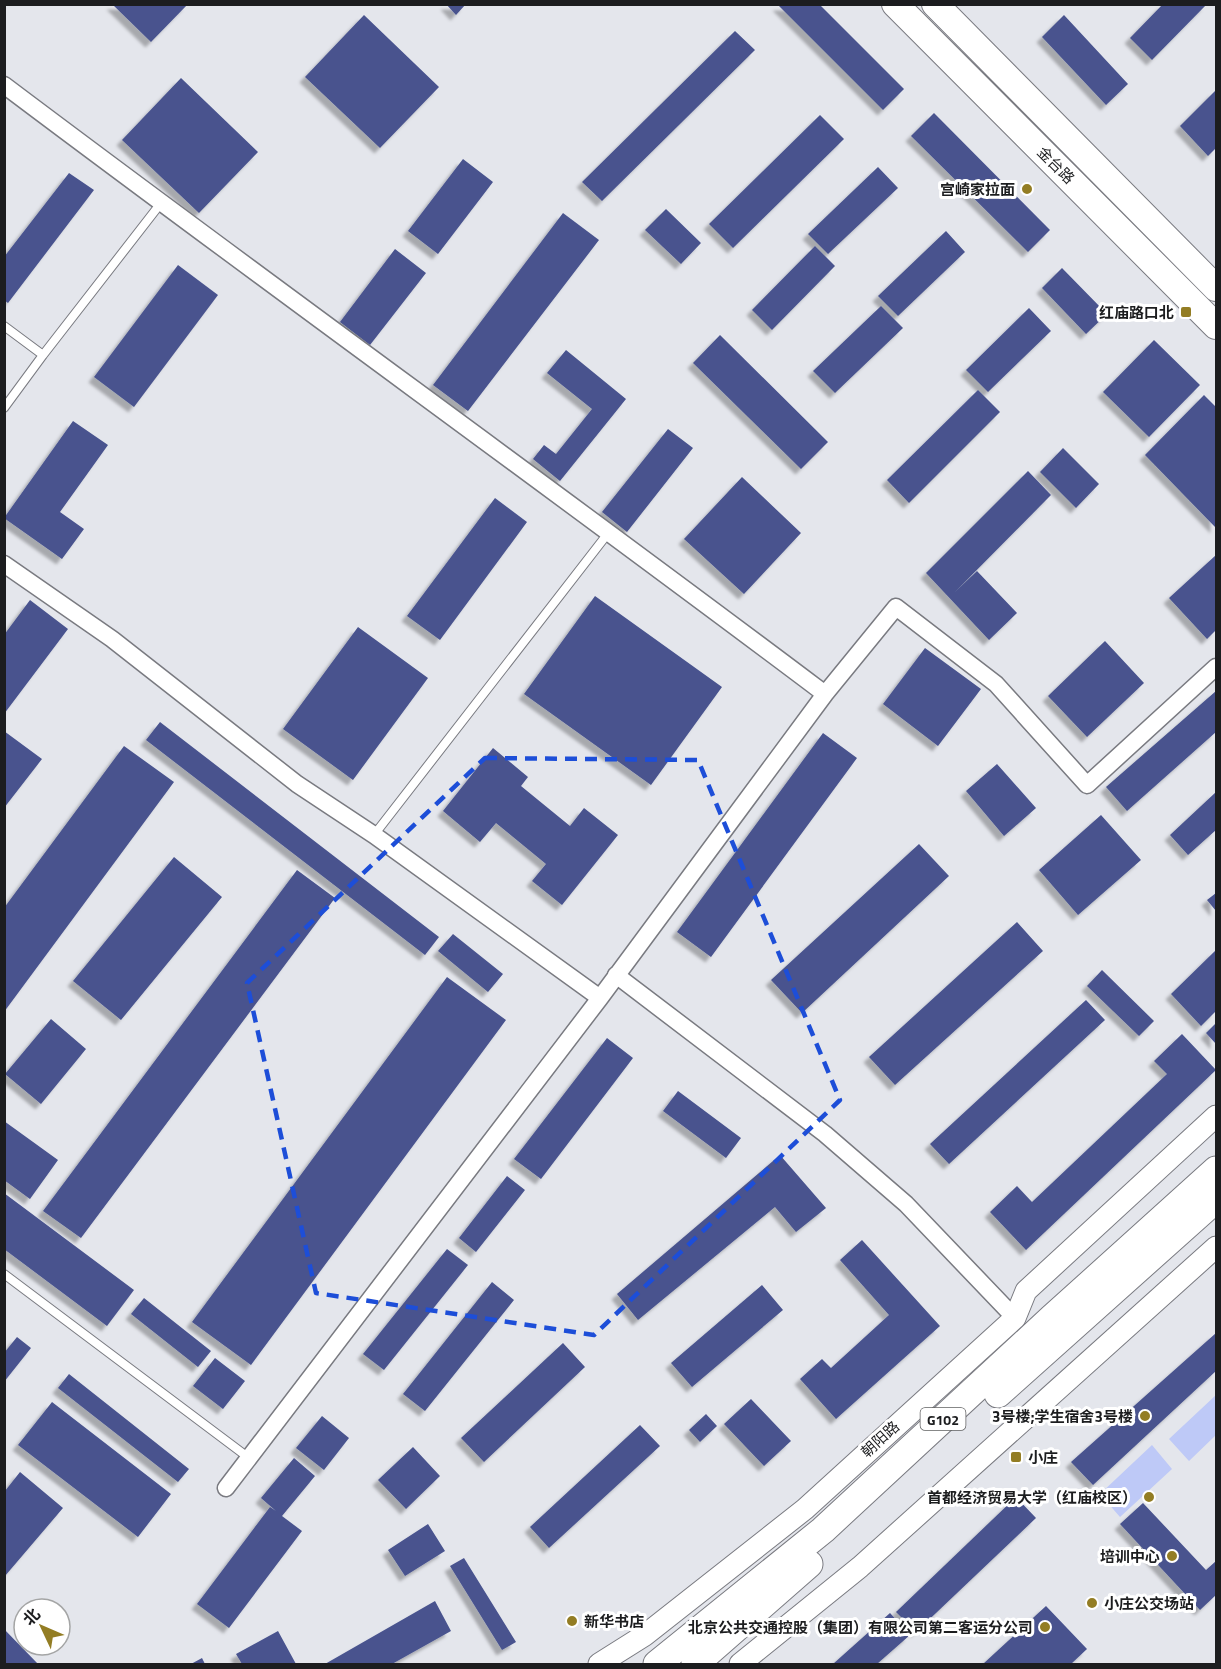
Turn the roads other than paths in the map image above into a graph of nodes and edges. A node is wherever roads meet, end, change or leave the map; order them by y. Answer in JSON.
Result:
{"nodes":[{"id":1,"x":895,"y":4,"type":"edge"},
{"id":2,"x":935,"y":4,"type":"edge"},
{"id":3,"x":4,"y":85,"type":"edge"},
{"id":4,"x":161,"y":203,"type":"junction"},
{"id":5,"x":1216,"y":288,"type":"edge"},
{"id":6,"x":4,"y":326,"type":"edge"},
{"id":7,"x":1216,"y":326,"type":"edge"},
{"id":8,"x":43,"y":355,"type":"junction"},
{"id":9,"x":4,"y":408,"type":"edge"},
{"id":10,"x":609,"y":531,"type":"junction"},
{"id":11,"x":4,"y":564,"type":"edge"},
{"id":12,"x":1216,"y":667,"type":"edge"},
{"id":13,"x":825,"y":694,"type":"junction"},
{"id":14,"x":374,"y":835,"type":"junction"},
{"id":15,"x":616,"y":975,"type":"junction"},
{"id":16,"x":600,"y":998,"type":"junction"},
{"id":17,"x":1216,"y":1116,"type":"edge"},
{"id":18,"x":1216,"y":1170,"type":"edge"},
{"id":19,"x":1216,"y":1199,"type":"edge"},
{"id":20,"x":1216,"y":1247,"type":"edge"},
{"id":21,"x":4,"y":1274,"type":"edge"},
{"id":22,"x":1015,"y":1318,"type":"junction"},
{"id":23,"x":249,"y":1458,"type":"junction"},
{"id":24,"x":226,"y":1488,"type":"dead end"},
{"id":25,"x":645,"y":1635,"type":"junction"},
{"id":26,"x":662,"y":1663,"type":"edge"},
{"id":27,"x":599,"y":1665,"type":"edge"},
{"id":28,"x":695,"y":1665,"type":"edge"},
{"id":29,"x":740,"y":1665,"type":"edge"}],
"edges":[{"from":1,"to":7,"type":"main road","name":"金台路"},
{"from":2,"to":5,"type":"main road","name":"金台路"},
{"from":3,"to":4,"type":"street"},
{"from":4,"to":8,"type":"lane"},
{"from":4,"to":10,"type":"street"},
{"from":6,"to":8,"type":"lane"},
{"from":8,"to":9,"type":"lane"},
{"from":10,"to":13,"type":"street"},
{"from":10,"to":14,"type":"lane"},
{"from":11,"to":14,"type":"street"},
{"from":12,"to":13,"type":"street"},
{"from":13,"to":15,"type":"street"},
{"from":14,"to":16,"type":"street"},
{"from":15,"to":16,"type":"street"},
{"from":15,"to":22,"type":"street"},
{"from":16,"to":23,"type":"street"},
{"from":17,"to":22,"type":"street","name":"朝阳路"},
{"from":18,"to":26,"type":"highway","name":"朝阳路","number":"G102"},
{"from":19,"to":28,"type":"highway","number":"G102"},
{"from":20,"to":29,"type":"street"},
{"from":21,"to":23,"type":"lane"},
{"from":22,"to":25,"type":"street","name":"朝阳路"},
{"from":23,"to":24,"type":"street"},
{"from":25,"to":26,"type":"street"},
{"from":25,"to":27,"type":"street","name":"朝阳路"}]}
